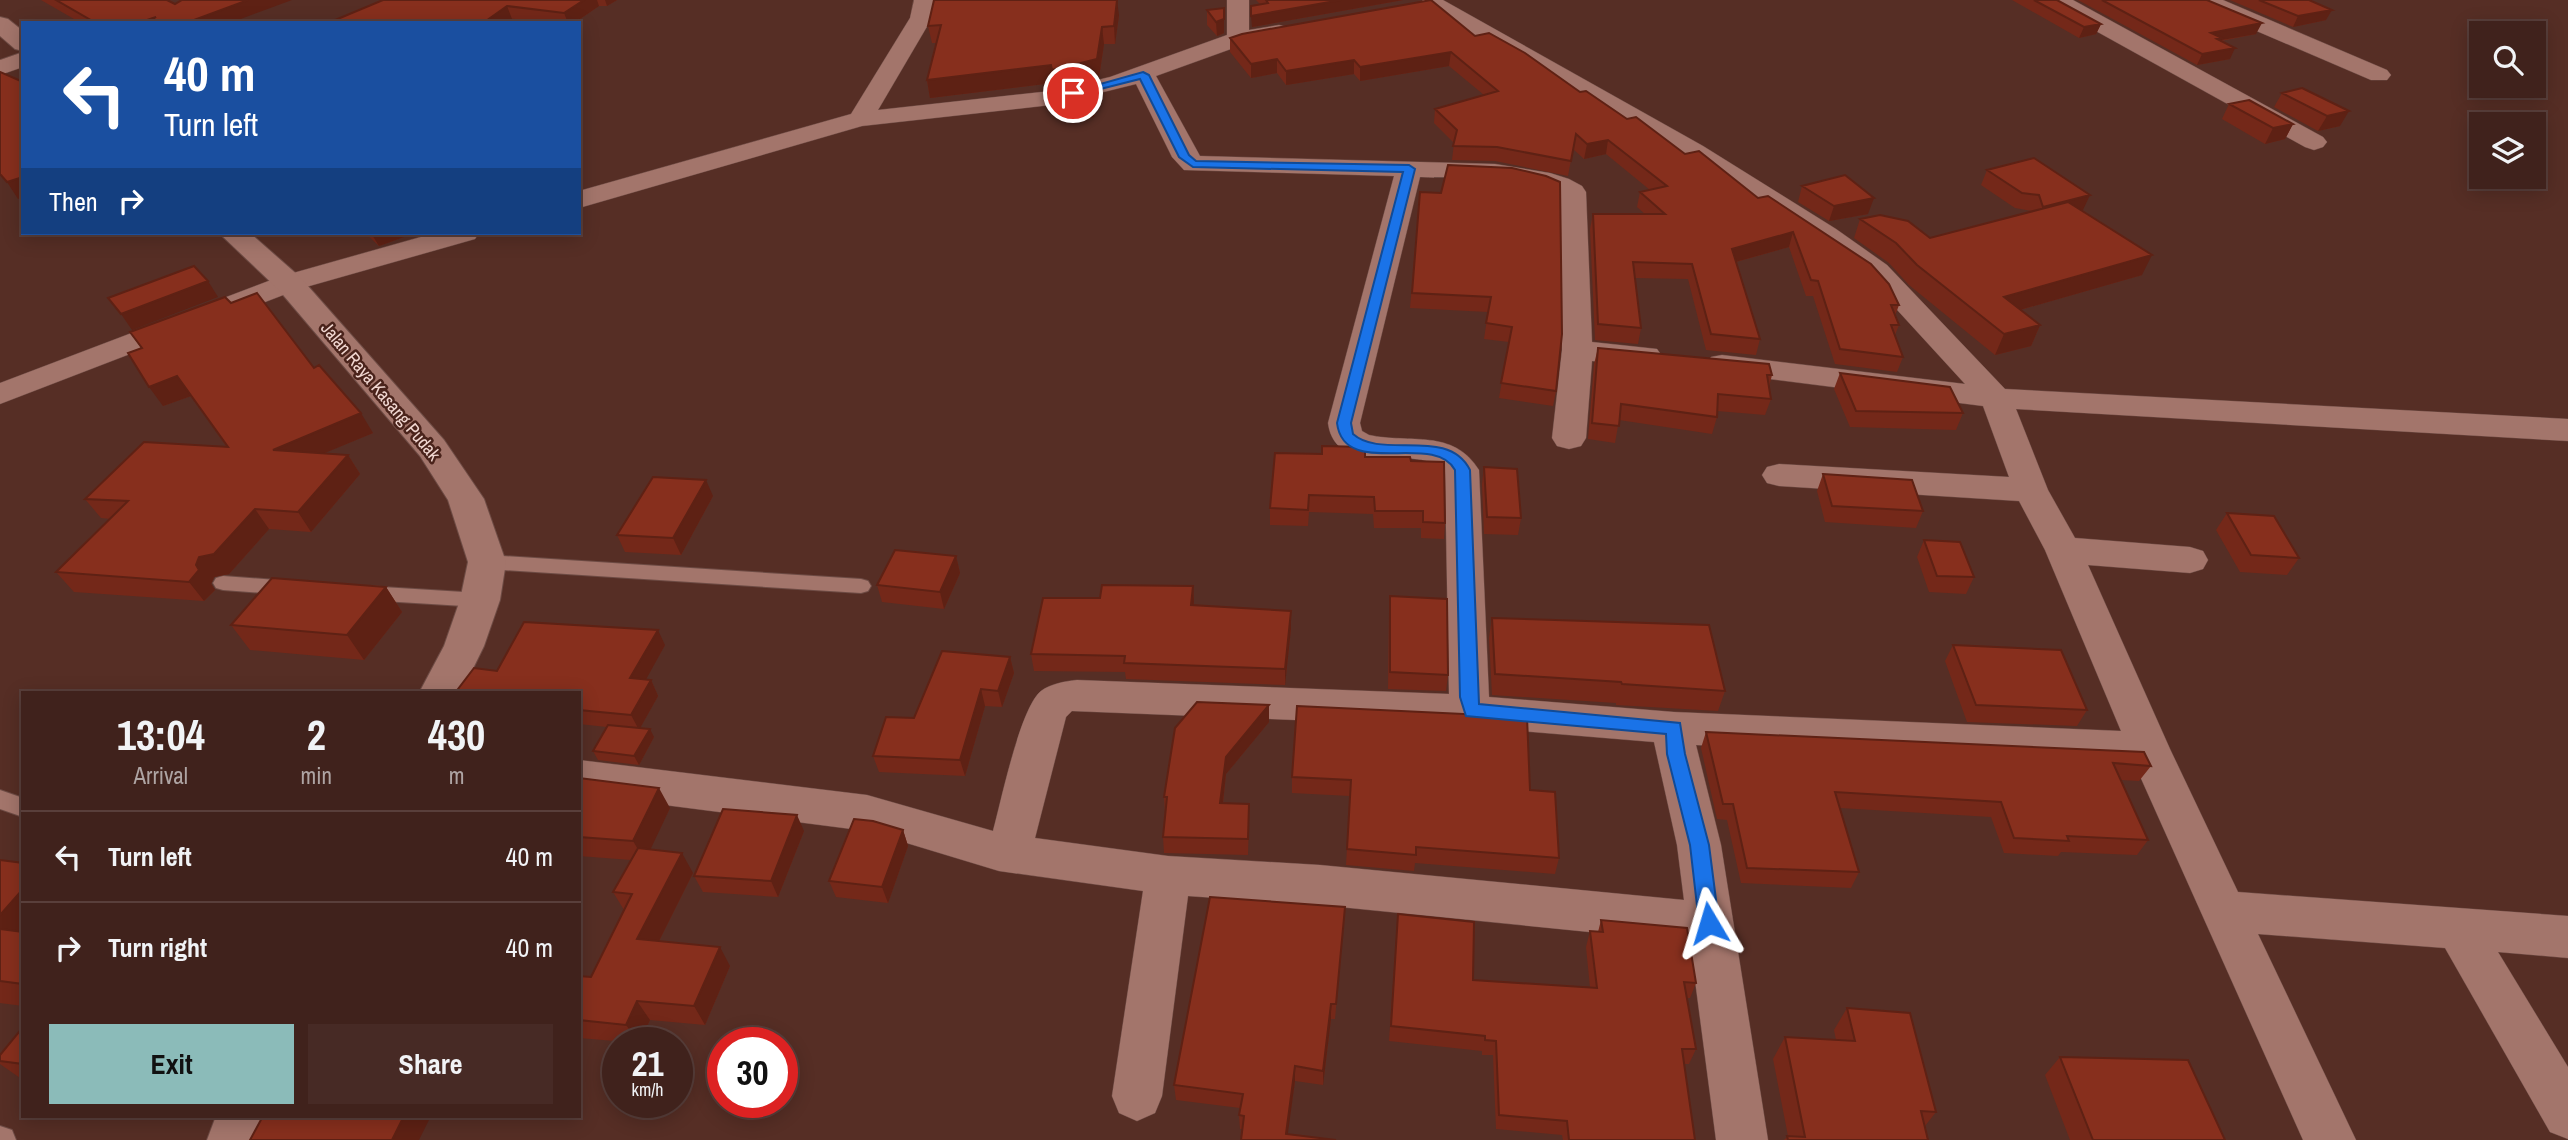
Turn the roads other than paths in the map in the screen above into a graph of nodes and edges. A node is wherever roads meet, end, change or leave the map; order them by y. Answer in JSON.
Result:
{"nodes":[{"id":1,"x":925,"y":0,"type":"edge"},
{"id":2,"x":1238,"y":0,"type":"edge"},
{"id":3,"x":2057,"y":0,"type":"edge"},
{"id":4,"x":2204,"y":0,"type":"edge"},
{"id":5,"x":1433,"y":3,"type":"edge"},
{"id":6,"x":0,"y":24,"type":"edge"},
{"id":7,"x":1295,"y":29,"type":"edge"},
{"id":8,"x":1238,"y":39,"type":"junction"},
{"id":9,"x":21,"y":42,"type":"edge"},
{"id":10,"x":21,"y":60,"type":"edge"},
{"id":11,"x":0,"y":68,"type":"edge"},
{"id":12,"x":1143,"y":75,"type":"junction"},
{"id":13,"x":2379,"y":75,"type":"dead end"},
{"id":14,"x":860,"y":119,"type":"junction"},
{"id":15,"x":2315,"y":142,"type":"dead end"},
{"id":16,"x":1409,"y":169,"type":"junction"},
{"id":17,"x":581,"y":199,"type":"edge"},
{"id":18,"x":1860,"y":224,"type":"dead end"},
{"id":19,"x":235,"y":235,"type":"edge"},
{"id":20,"x":458,"y":235,"type":"edge"},
{"id":21,"x":1826,"y":235,"type":"junction"},
{"id":22,"x":289,"y":283,"type":"junction"},
{"id":23,"x":1577,"y":350,"type":"junction"},
{"id":24,"x":0,"y":394,"type":"edge"},
{"id":25,"x":1996,"y":398,"type":"junction"},
{"id":26,"x":2568,"y":430,"type":"edge"},
{"id":27,"x":1569,"y":438,"type":"dead end"},
{"id":28,"x":1779,"y":475,"type":"dead end"},
{"id":29,"x":2031,"y":490,"type":"junction"},
{"id":30,"x":2063,"y":550,"type":"junction"},
{"id":31,"x":2190,"y":560,"type":"dead end"},
{"id":32,"x":487,"y":562,"type":"junction"},
{"id":33,"x":223,"y":583,"type":"dead end"},
{"id":34,"x":861,"y":586,"type":"dead end"},
{"id":35,"x":304,"y":589,"type":"edge"},
{"id":36,"x":345,"y":591,"type":"edge"},
{"id":37,"x":480,"y":600,"type":"junction"},
{"id":38,"x":441,"y":691,"type":"edge"},
{"id":39,"x":1472,"y":711,"type":"junction"},
{"id":40,"x":1674,"y":728,"type":"junction"},
{"id":41,"x":2149,"y":749,"type":"junction"},
{"id":42,"x":581,"y":777,"type":"edge"},
{"id":43,"x":0,"y":799,"type":"edge"},
{"id":44,"x":21,"y":807,"type":"edge"},
{"id":45,"x":1009,"y":853,"type":"junction"},
{"id":46,"x":1168,"y":875,"type":"junction"},
{"id":47,"x":2224,"y":911,"type":"junction"},
{"id":48,"x":1709,"y":923,"type":"junction"},
{"id":49,"x":2459,"y":929,"type":"junction"},
{"id":50,"x":2568,"y":937,"type":"edge"},
{"id":51,"x":1138,"y":1096,"type":"dead end"},
{"id":52,"x":2568,"y":1114,"type":"edge"},
{"id":53,"x":242,"y":1118,"type":"edge"},
{"id":54,"x":234,"y":1140,"type":"edge"},
{"id":55,"x":1742,"y":1140,"type":"edge"},
{"id":56,"x":2330,"y":1140,"type":"edge"}],
"edges":[{"from":1,"to":14,"type":"street"},
{"from":2,"to":8,"type":"street"},
{"from":3,"to":15,"type":"street"},
{"from":4,"to":13,"type":"street"},
{"from":5,"to":21,"type":"street"},
{"from":6,"to":9,"type":"street"},
{"from":7,"to":8,"type":"street"},
{"from":8,"to":12,"type":"street"},
{"from":10,"to":11,"type":"street"},
{"from":12,"to":14,"type":"street"},
{"from":12,"to":16,"type":"street"},
{"from":14,"to":17,"type":"street"},
{"from":16,"to":23,"type":"street"},
{"from":16,"to":39,"type":"street"},
{"from":18,"to":21,"type":"street"},
{"from":19,"to":22,"type":"street","name":"Jalan Raya Kasang Pudak"},
{"from":20,"to":22,"type":"street"},
{"from":21,"to":25,"type":"street"},
{"from":22,"to":24,"type":"street"},
{"from":22,"to":32,"type":"street","name":"Jalan Raya Kasang Pudak"},
{"from":23,"to":25,"type":"street"},
{"from":23,"to":27,"type":"street"},
{"from":25,"to":26,"type":"street"},
{"from":25,"to":29,"type":"street"},
{"from":28,"to":29,"type":"street"},
{"from":29,"to":30,"type":"street"},
{"from":30,"to":31,"type":"street"},
{"from":30,"to":41,"type":"street"},
{"from":32,"to":34,"type":"lane"},
{"from":32,"to":37,"type":"street","name":"Jalan Raya Kasang Pudak"},
{"from":33,"to":35,"type":"lane"},
{"from":36,"to":37,"type":"lane"},
{"from":37,"to":38,"type":"street","name":"Jalan Raya Kasang Pudak"},
{"from":39,"to":40,"type":"street"},
{"from":39,"to":45,"type":"street"},
{"from":40,"to":41,"type":"street"},
{"from":40,"to":48,"type":"street"},
{"from":41,"to":47,"type":"street"},
{"from":42,"to":45,"type":"street"},
{"from":43,"to":44,"type":"lane"},
{"from":45,"to":46,"type":"street"},
{"from":46,"to":48,"type":"street"},
{"from":46,"to":51,"type":"street"},
{"from":47,"to":49,"type":"street"},
{"from":47,"to":56,"type":"street"},
{"from":48,"to":55,"type":"street"},
{"from":49,"to":50,"type":"street"},
{"from":49,"to":52,"type":"street"},
{"from":53,"to":54,"type":"street"}]}
